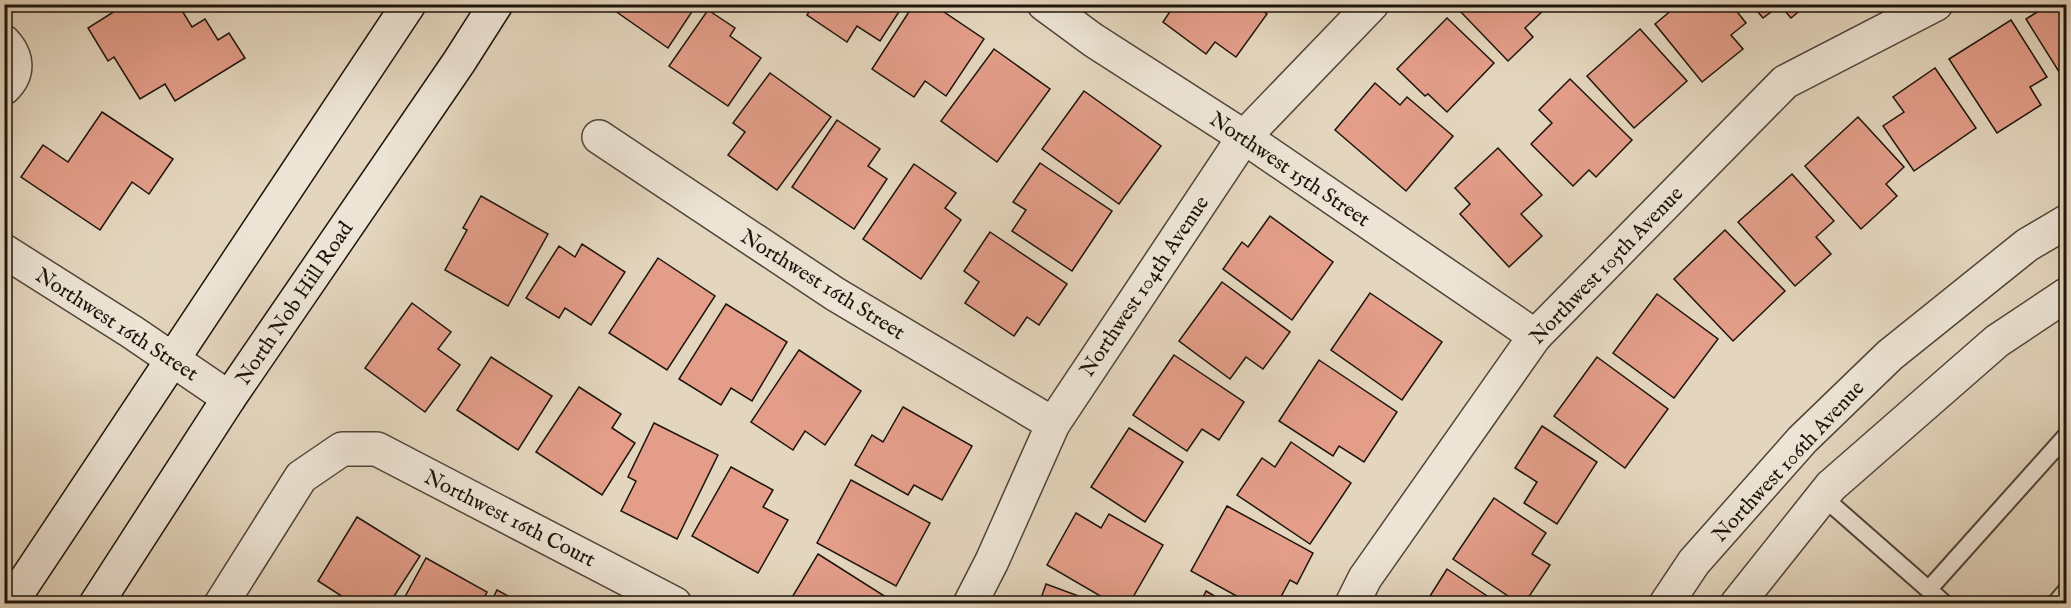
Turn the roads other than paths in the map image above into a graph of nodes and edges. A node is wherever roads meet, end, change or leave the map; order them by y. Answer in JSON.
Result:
{"nodes":[{"id":1,"x":409,"y":4,"type":"edge"},
{"id":2,"x":496,"y":4,"type":"edge"},
{"id":3,"x":1044,"y":4,"type":"edge"},
{"id":4,"x":1372,"y":4,"type":"edge"},
{"id":5,"x":1936,"y":4,"type":"edge"},
{"id":6,"x":4,"y":42,"type":"edge"},
{"id":7,"x":4,"y":88,"type":"edge"},
{"id":8,"x":1244,"y":136,"type":"junction"},
{"id":9,"x":598,"y":137,"type":"dead end"},
{"id":10,"x":2067,"y":222,"type":"edge"},
{"id":11,"x":4,"y":251,"type":"edge"},
{"id":12,"x":2067,"y":295,"type":"edge"},
{"id":13,"x":1535,"y":336,"type":"junction"},
{"id":14,"x":172,"y":360,"type":"junction"},
{"id":15,"x":229,"y":398,"type":"junction"},
{"id":16,"x":1053,"y":424,"type":"junction"},
{"id":17,"x":2067,"y":436,"type":"edge"},
{"id":18,"x":1822,"y":496,"type":"junction"},
{"id":19,"x":1929,"y":589,"type":"junction"},
{"id":20,"x":2067,"y":591,"type":"edge"},
{"id":21,"x":10,"y":603,"type":"edge"},
{"id":22,"x":96,"y":603,"type":"edge"},
{"id":23,"x":221,"y":603,"type":"edge"},
{"id":24,"x":675,"y":603,"type":"edge"},
{"id":25,"x":970,"y":603,"type":"edge"},
{"id":26,"x":1352,"y":603,"type":"edge"},
{"id":27,"x":1666,"y":603,"type":"edge"},
{"id":28,"x":1737,"y":603,"type":"edge"},
{"id":29,"x":1945,"y":603,"type":"edge"},
{"id":30,"x":2055,"y":603,"type":"edge"}],
"edges":[{"from":1,"to":14,"type":"street"},
{"from":2,"to":15,"type":"street","name":"North Nob Hill Road"},
{"from":3,"to":8,"type":"street","name":"Northwest 15th Street"},
{"from":4,"to":8,"type":"street","name":"Northwest 104th Avenue"},
{"from":5,"to":13,"type":"street","name":"Northwest 105th Avenue"},
{"from":6,"to":7,"type":"street"},
{"from":8,"to":13,"type":"street","name":"Northwest 15th Street"},
{"from":8,"to":16,"type":"street","name":"Northwest 104th Avenue"},
{"from":9,"to":16,"type":"street","name":"Northwest 16th Street"},
{"from":10,"to":27,"type":"street","name":"Northwest 106th Avenue"},
{"from":11,"to":14,"type":"street","name":"Northwest 16th Street"},
{"from":12,"to":18,"type":"street"},
{"from":13,"to":26,"type":"street","name":"Northwest 105th Avenue"},
{"from":14,"to":15,"type":"street","name":"Northwest 16th Street"},
{"from":14,"to":21,"type":"street"},
{"from":15,"to":22,"type":"street","name":"North Nob Hill Road"},
{"from":16,"to":25,"type":"street","name":"Northwest 104th Avenue"},
{"from":17,"to":19,"type":"lane"},
{"from":18,"to":19,"type":"lane"},
{"from":18,"to":28,"type":"street"},
{"from":19,"to":29,"type":"lane"},
{"from":20,"to":30,"type":"lane"},
{"from":23,"to":24,"type":"street","name":"Northwest 16th Court"}]}
